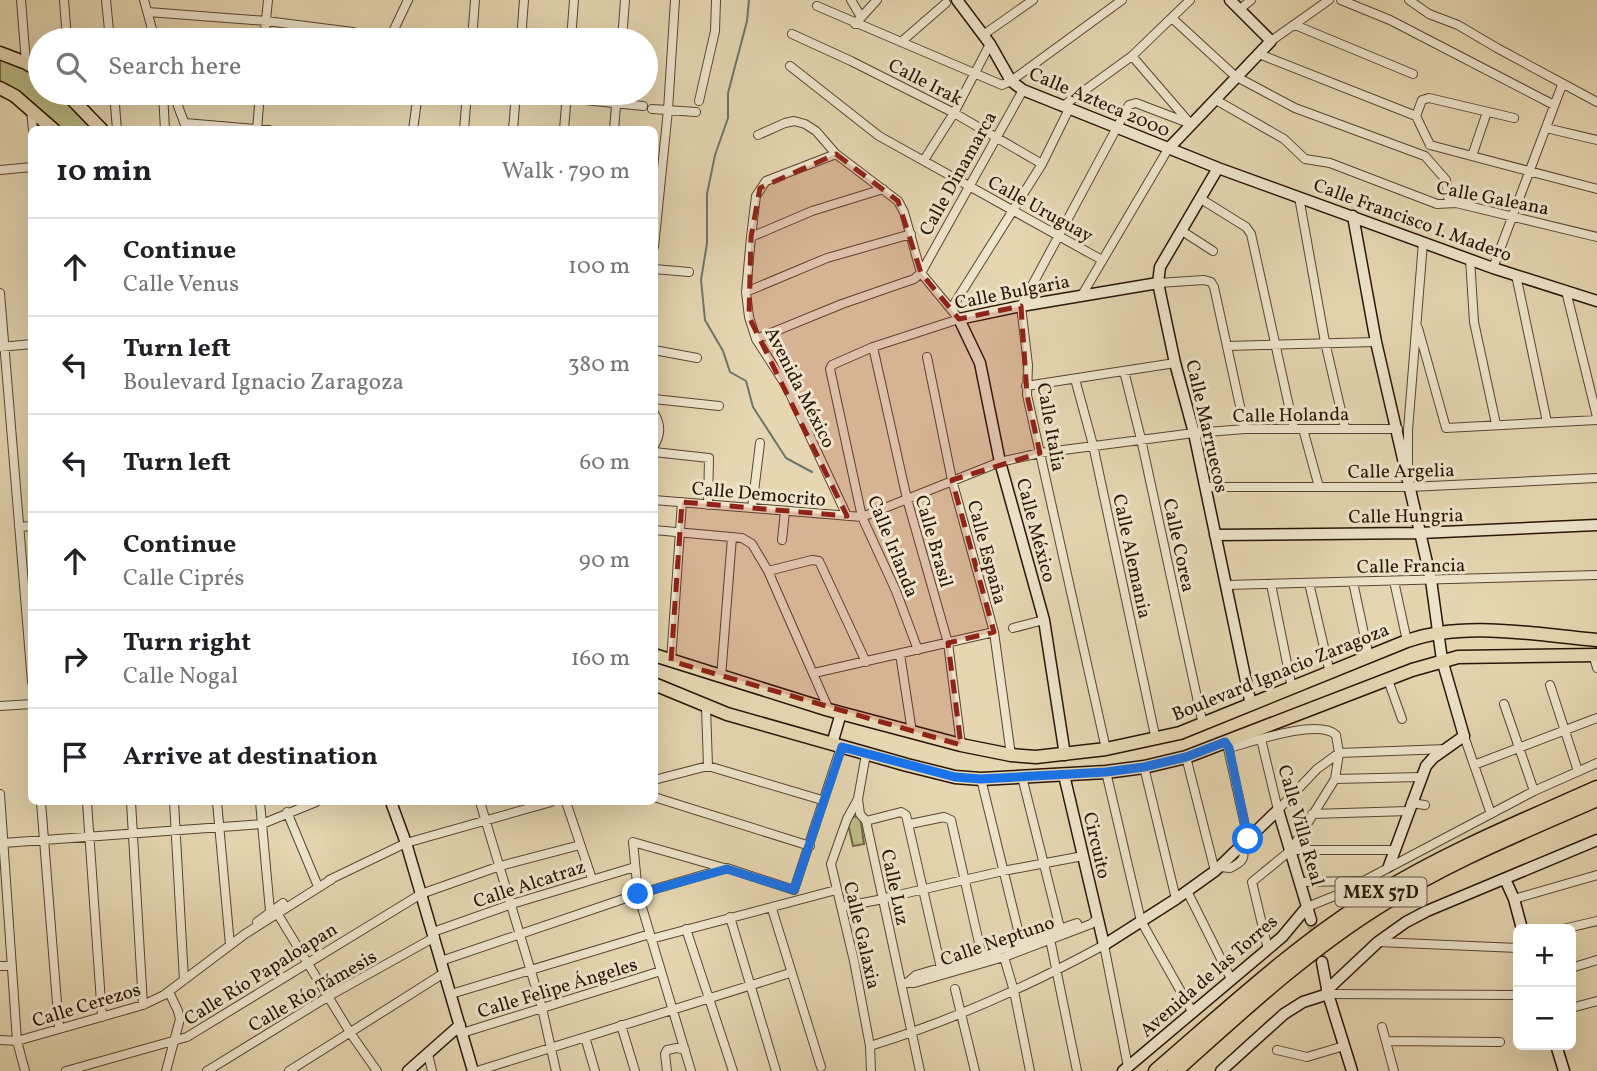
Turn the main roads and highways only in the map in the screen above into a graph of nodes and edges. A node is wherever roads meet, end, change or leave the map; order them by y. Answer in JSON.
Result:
{"nodes":[{"id":1,"x":0,"y":53,"type":"edge"},
{"id":2,"x":28,"y":64,"type":"edge"},
{"id":3,"x":0,"y":88,"type":"edge"},
{"id":4,"x":79,"y":105,"type":"edge"},
{"id":5,"x":50,"y":126,"type":"edge"},
{"id":6,"x":99,"y":126,"type":"edge"},
{"id":7,"x":1597,"y":640,"type":"edge"},
{"id":8,"x":1595,"y":655,"type":"edge"},
{"id":9,"x":658,"y":657,"type":"edge"},
{"id":10,"x":658,"y":686,"type":"edge"},
{"id":11,"x":1597,"y":788,"type":"edge"},
{"id":12,"x":1597,"y":799,"type":"edge"},
{"id":13,"x":1156,"y":1071,"type":"edge"},
{"id":14,"x":1175,"y":1071,"type":"edge"}],
"edges":[{"from":1,"to":2,"type":"main road"},
{"from":3,"to":5,"type":"main road"},
{"from":4,"to":6,"type":"main road"},
{"from":7,"to":9,"type":"main road","name":"Boulevard Ignacio Zaragoza"},
{"from":8,"to":10,"type":"main road"},
{"from":11,"to":13,"type":"highway","number":"MEX 57D"},
{"from":12,"to":14,"type":"highway","number":"MEX 57D"}]}
